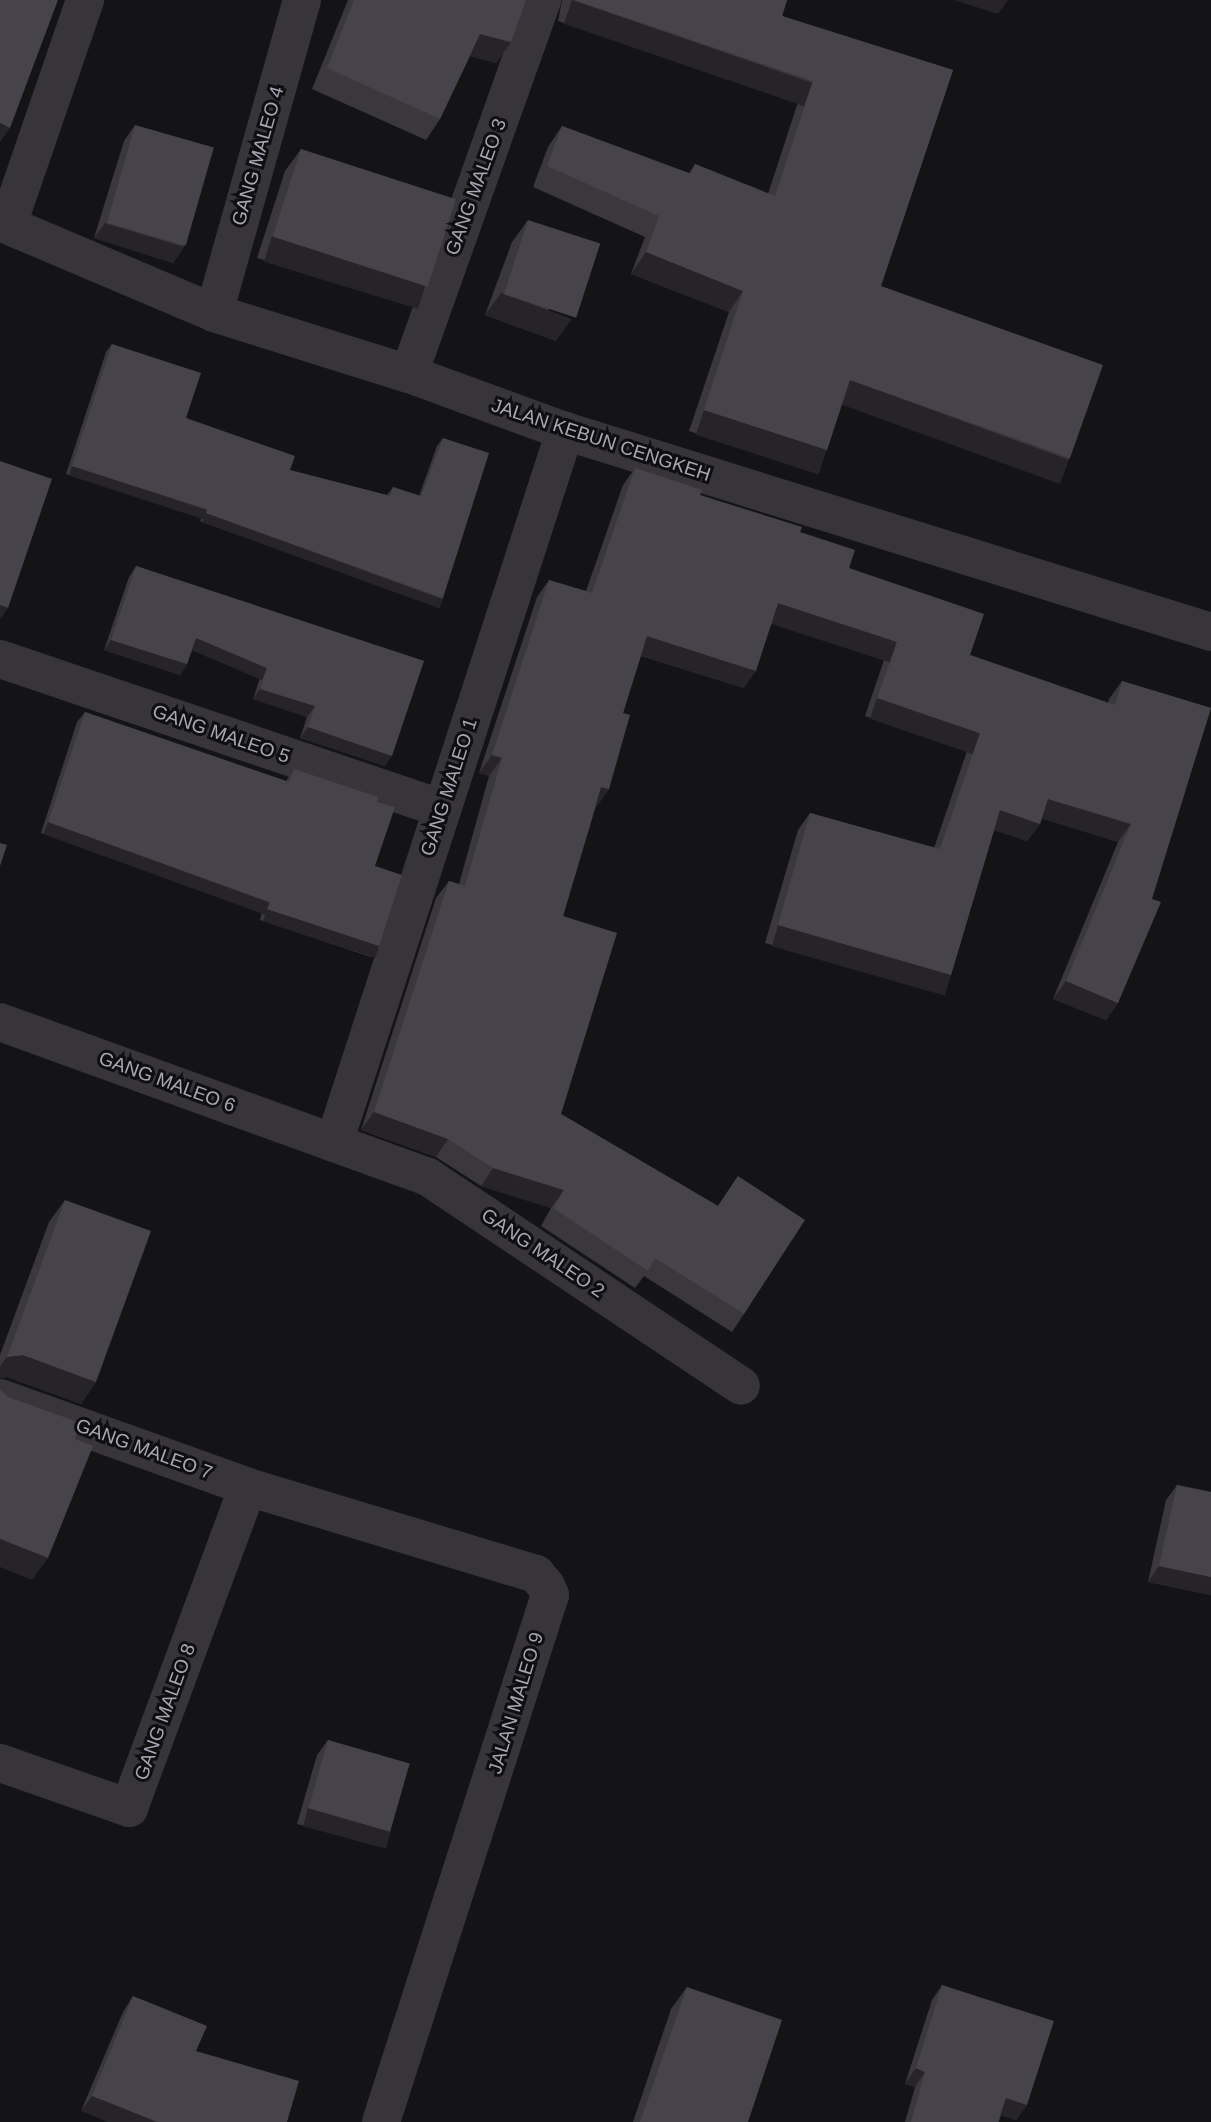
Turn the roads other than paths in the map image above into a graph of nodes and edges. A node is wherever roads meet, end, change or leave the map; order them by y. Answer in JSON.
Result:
{"nodes":[{"id":1,"x":85,"y":0,"type":"edge"},
{"id":2,"x":302,"y":0,"type":"edge"},
{"id":3,"x":542,"y":0,"type":"edge"},
{"id":4,"x":4,"y":223,"type":"edge"},
{"id":5,"x":214,"y":313,"type":"junction"},
{"id":6,"x":409,"y":374,"type":"junction"},
{"id":7,"x":565,"y":431,"type":"junction"},
{"id":8,"x":1211,"y":632,"type":"edge"},
{"id":9,"x":0,"y":659,"type":"edge"},
{"id":10,"x":442,"y":809,"type":"junction"},
{"id":11,"x":0,"y":1022,"type":"edge"},
{"id":12,"x":334,"y":1143,"type":"junction"},
{"id":13,"x":741,"y":1386,"type":"dead end"},
{"id":14,"x":0,"y":1398,"type":"edge"},
{"id":15,"x":248,"y":1487,"type":"junction"},
{"id":16,"x":0,"y":1763,"type":"edge"},
{"id":17,"x":381,"y":2122,"type":"edge"}],
"edges":[{"from":1,"to":4,"type":"street"},
{"from":2,"to":5,"type":"street","name":"GANG MALEO 4"},
{"from":3,"to":6,"type":"street","name":"GANG MALEO 3"},
{"from":4,"to":5,"type":"street","name":"JALAN KEBUN CENGKEH"},
{"from":5,"to":6,"type":"street","name":"JALAN KEBUN CENGKEH"},
{"from":6,"to":7,"type":"street","name":"JALAN KEBUN CENGKEH"},
{"from":7,"to":8,"type":"street","name":"JALAN KEBUN CENGKEH"},
{"from":7,"to":10,"type":"street","name":"GANG MALEO 1"},
{"from":9,"to":10,"type":"street","name":"GANG MALEO 5"},
{"from":10,"to":12,"type":"street","name":"GANG MALEO 1"},
{"from":11,"to":12,"type":"street","name":"GANG MALEO 6"},
{"from":12,"to":13,"type":"street","name":"GANG MALEO 2"},
{"from":14,"to":15,"type":"street","name":"GANG MALEO 7"},
{"from":15,"to":16,"type":"street","name":"GANG MALEO 8"},
{"from":15,"to":17,"type":"street","name":"JALAN MALEO 9"}]}
